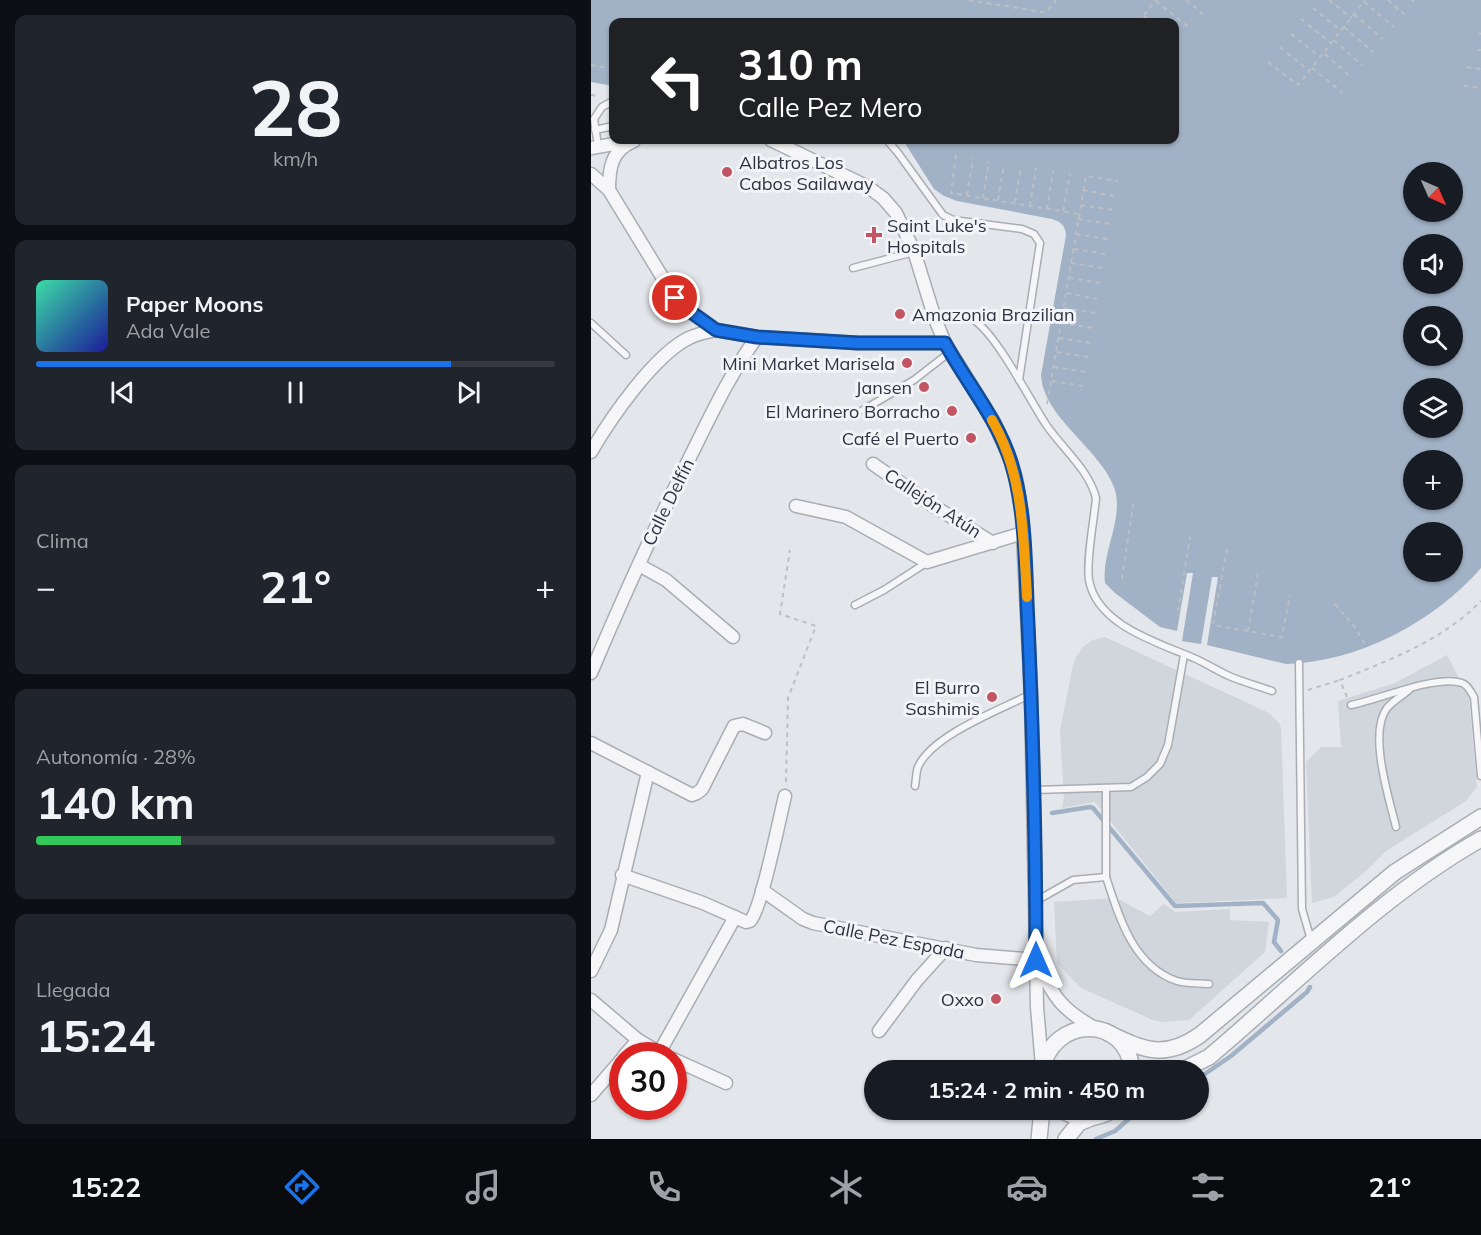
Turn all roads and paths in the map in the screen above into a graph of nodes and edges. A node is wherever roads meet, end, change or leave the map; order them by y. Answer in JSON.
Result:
{"nodes":[{"id":1,"x":969,"y":0,"type":"edge"},
{"id":2,"x":1056,"y":0,"type":"edge"},
{"id":3,"x":1156,"y":0,"type":"edge"},
{"id":4,"x":1186,"y":0,"type":"edge"},
{"id":5,"x":1329,"y":0,"type":"edge"},
{"id":6,"x":1358,"y":0,"type":"edge"},
{"id":7,"x":1388,"y":0,"type":"edge"},
{"id":8,"x":990,"y":2,"type":"edge"},
{"id":9,"x":1364,"y":2,"type":"edge"},
{"id":10,"x":1313,"y":8,"type":"dead end"},
{"id":11,"x":1203,"y":14,"type":"dead end"},
{"id":12,"x":1404,"y":14,"type":"dead end"},
{"id":13,"x":1144,"y":16,"type":"joint"},
{"id":14,"x":1353,"y":16,"type":"junction"},
{"id":15,"x":1147,"y":18,"type":"edge"},
{"id":16,"x":1178,"y":18,"type":"edge"},
{"id":17,"x":1179,"y":19,"type":"edge"},
{"id":18,"x":1301,"y":19,"type":"dead end"},
{"id":19,"x":1344,"y":27,"type":"junction"},
{"id":20,"x":1394,"y":27,"type":"dead end"},
{"id":21,"x":1191,"y":29,"type":"dead end"},
{"id":22,"x":1341,"y":31,"type":"junction"},
{"id":23,"x":1291,"y":33,"type":"dead end"},
{"id":24,"x":1383,"y":39,"type":"dead end"},
{"id":25,"x":1333,"y":42,"type":"junction"},
{"id":26,"x":1280,"y":47,"type":"dead end"},
{"id":27,"x":1476,"y":50,"type":"dead end"},
{"id":28,"x":1481,"y":51,"type":"edge"},
{"id":29,"x":1373,"y":52,"type":"dead end"},
{"id":30,"x":1324,"y":53,"type":"junction"},
{"id":31,"x":1321,"y":58,"type":"junction"},
{"id":32,"x":1268,"y":62,"type":"dead end"},
{"id":33,"x":591,"y":65,"type":"edge"},
{"id":34,"x":1362,"y":65,"type":"dead end"},
{"id":35,"x":1467,"y":67,"type":"dead end"},
{"id":36,"x":609,"y":68,"type":"edge"},
{"id":37,"x":1312,"y":68,"type":"junction"},
{"id":38,"x":1481,"y":69,"type":"edge"},
{"id":39,"x":1309,"y":71,"type":"junction"},
{"id":40,"x":1352,"y":78,"type":"dead end"},
{"id":41,"x":1464,"y":86,"type":"dead end"},
{"id":42,"x":1481,"y":88,"type":"edge"},
{"id":43,"x":1342,"y":92,"type":"dead end"},
{"id":44,"x":609,"y":103,"type":"edge"},
{"id":45,"x":609,"y":127,"type":"edge"},
{"id":46,"x":595,"y":130,"type":"junction"},
{"id":47,"x":628,"y":144,"type":"edge"},
{"id":48,"x":779,"y":144,"type":"edge"},
{"id":49,"x":890,"y":144,"type":"edge"},
{"id":50,"x":595,"y":146,"type":"edge"},
{"id":51,"x":956,"y":155,"type":"dead end"},
{"id":52,"x":973,"y":158,"type":"dead end"},
{"id":53,"x":989,"y":160,"type":"dead end"},
{"id":54,"x":1004,"y":164,"type":"dead end"},
{"id":55,"x":1021,"y":166,"type":"dead end"},
{"id":56,"x":1036,"y":168,"type":"dead end"},
{"id":57,"x":1053,"y":171,"type":"dead end"},
{"id":58,"x":591,"y":174,"type":"edge"},
{"id":59,"x":1069,"y":174,"type":"dead end"},
{"id":60,"x":1118,"y":182,"type":"dead end"},
{"id":61,"x":609,"y":190,"type":"junction"},
{"id":62,"x":1083,"y":190,"type":"junction"},
{"id":63,"x":967,"y":195,"type":"junction"},
{"id":64,"x":1115,"y":196,"type":"dead end"},
{"id":65,"x":983,"y":198,"type":"junction"},
{"id":66,"x":998,"y":201,"type":"junction"},
{"id":67,"x":1015,"y":203,"type":"junction"},
{"id":68,"x":1081,"y":205,"type":"junction"},
{"id":69,"x":1031,"y":206,"type":"junction"},
{"id":70,"x":1047,"y":209,"type":"junction"},
{"id":71,"x":1113,"y":210,"type":"dead end"},
{"id":72,"x":1063,"y":211,"type":"junction"},
{"id":73,"x":1079,"y":214,"type":"junction"},
{"id":74,"x":1079,"y":219,"type":"junction"},
{"id":75,"x":1110,"y":224,"type":"dead end"},
{"id":76,"x":1076,"y":234,"type":"junction"},
{"id":77,"x":1108,"y":239,"type":"dead end"},
{"id":78,"x":1074,"y":249,"type":"junction"},
{"id":79,"x":914,"y":251,"type":"junction"},
{"id":80,"x":1105,"y":254,"type":"dead end"},
{"id":81,"x":1071,"y":263,"type":"junction"},
{"id":82,"x":853,"y":268,"type":"dead end"},
{"id":83,"x":1103,"y":268,"type":"dead end"},
{"id":84,"x":1069,"y":278,"type":"junction"},
{"id":85,"x":1100,"y":283,"type":"dead end"},
{"id":86,"x":1067,"y":293,"type":"junction"},
{"id":87,"x":1097,"y":298,"type":"dead end"},
{"id":88,"x":1064,"y":308,"type":"junction"},
{"id":89,"x":1095,"y":313,"type":"dead end"},
{"id":90,"x":935,"y":319,"type":"junction"},
{"id":91,"x":1061,"y":322,"type":"junction"},
{"id":92,"x":591,"y":323,"type":"edge"},
{"id":93,"x":1093,"y":328,"type":"dead end"},
{"id":94,"x":716,"y":330,"type":"junction"},
{"id":95,"x":757,"y":337,"type":"junction"},
{"id":96,"x":1059,"y":338,"type":"junction"},
{"id":97,"x":1091,"y":343,"type":"dead end"},
{"id":98,"x":947,"y":348,"type":"junction"},
{"id":99,"x":1057,"y":352,"type":"junction"},
{"id":100,"x":626,"y":355,"type":"dead end"},
{"id":101,"x":1088,"y":357,"type":"dead end"},
{"id":102,"x":1054,"y":367,"type":"junction"},
{"id":103,"x":1086,"y":372,"type":"dead end"},
{"id":104,"x":1019,"y":380,"type":"junction"},
{"id":105,"x":1052,"y":381,"type":"junction"},
{"id":106,"x":1083,"y":386,"type":"dead end"},
{"id":107,"x":1048,"y":399,"type":"dead end"},
{"id":108,"x":864,"y":410,"type":"dead end"},
{"id":109,"x":591,"y":452,"type":"edge"},
{"id":110,"x":873,"y":464,"type":"dead end"},
{"id":111,"x":1134,"y":499,"type":"dead end"},
{"id":112,"x":797,"y":506,"type":"dead end"},
{"id":113,"x":1023,"y":532,"type":"junction"},
{"id":114,"x":1190,"y":537,"type":"dead end"},
{"id":115,"x":993,"y":543,"type":"junction"},
{"id":116,"x":1227,"y":549,"type":"dead end"},
{"id":117,"x":790,"y":550,"type":"dead end"},
{"id":118,"x":927,"y":562,"type":"junction"},
{"id":119,"x":639,"y":564,"type":"junction"},
{"id":120,"x":1258,"y":573,"type":"dead end"},
{"id":121,"x":1122,"y":579,"type":"dead end"},
{"id":122,"x":1290,"y":595,"type":"dead end"},
{"id":123,"x":1481,"y":600,"type":"edge"},
{"id":124,"x":1335,"y":604,"type":"dead end"},
{"id":125,"x":855,"y":605,"type":"dead end"},
{"id":126,"x":1178,"y":611,"type":"dead end"},
{"id":127,"x":1248,"y":631,"type":"junction"},
{"id":128,"x":733,"y":637,"type":"dead end"},
{"id":129,"x":1366,"y":646,"type":"dead end"},
{"id":130,"x":1184,"y":655,"type":"junction"},
{"id":131,"x":1299,"y":663,"type":"dead end"},
{"id":132,"x":591,"y":673,"type":"edge"},
{"id":133,"x":1412,"y":688,"type":"junction"},
{"id":134,"x":1272,"y":691,"type":"dead end"},
{"id":135,"x":1031,"y":694,"type":"junction"},
{"id":136,"x":1351,"y":705,"type":"joint"},
{"id":137,"x":765,"y":733,"type":"dead end"},
{"id":138,"x":591,"y":743,"type":"edge"},
{"id":139,"x":648,"y":772,"type":"junction"},
{"id":140,"x":1481,"y":776,"type":"edge"},
{"id":141,"x":915,"y":786,"type":"dead end"},
{"id":142,"x":1105,"y":788,"type":"junction"},
{"id":143,"x":1034,"y":790,"type":"junction"},
{"id":144,"x":785,"y":796,"type":"joint"},
{"id":145,"x":1481,"y":818,"type":"edge"},
{"id":146,"x":1396,"y":827,"type":"dead end"},
{"id":147,"x":1481,"y":839,"type":"edge"},
{"id":148,"x":622,"y":875,"type":"junction"},
{"id":149,"x":1106,"y":878,"type":"junction"},
{"id":150,"x":762,"y":890,"type":"junction"},
{"id":151,"x":1036,"y":901,"type":"junction"},
{"id":152,"x":740,"y":919,"type":"junction"},
{"id":153,"x":1312,"y":941,"type":"junction"},
{"id":154,"x":946,"y":948,"type":"junction"},
{"id":155,"x":1036,"y":960,"type":"junction"},
{"id":156,"x":591,"y":971,"type":"edge"},
{"id":157,"x":1209,"y":984,"type":"dead end"},
{"id":158,"x":591,"y":1000,"type":"edge"},
{"id":159,"x":879,"y":1031,"type":"dead end"},
{"id":160,"x":1104,"y":1032,"type":"junction"},
{"id":161,"x":638,"y":1040,"type":"joint"},
{"id":162,"x":641,"y":1042,"type":"edge"},
{"id":163,"x":669,"y":1042,"type":"edge"},
{"id":164,"x":1041,"y":1060,"type":"edge"},
{"id":165,"x":1045,"y":1060,"type":"edge"},
{"id":166,"x":1130,"y":1060,"type":"edge"},
{"id":167,"x":1203,"y":1060,"type":"edge"},
{"id":168,"x":687,"y":1065,"type":"edge"},
{"id":169,"x":609,"y":1074,"type":"edge"},
{"id":170,"x":726,"y":1083,"type":"dead end"},
{"id":171,"x":591,"y":1095,"type":"edge"},
{"id":172,"x":1041,"y":1120,"type":"edge"},
{"id":173,"x":1088,"y":1120,"type":"edge"},
{"id":174,"x":1039,"y":1139,"type":"edge"},
{"id":175,"x":1066,"y":1139,"type":"edge"}],
"edges":[{"from":1,"to":8,"type":"path"},
{"from":2,"to":8,"type":"path"},
{"from":3,"to":13,"type":"path"},
{"from":3,"to":16,"type":"path"},
{"from":4,"to":11,"type":"path"},
{"from":5,"to":14,"type":"path"},
{"from":6,"to":9,"type":"path"},
{"from":7,"to":12,"type":"path"},
{"from":9,"to":14,"type":"path"},
{"from":9,"to":20,"type":"path"},
{"from":10,"to":22,"type":"path"},
{"from":13,"to":15,"type":"path"},
{"from":14,"to":19,"type":"path"},
{"from":14,"to":24,"type":"path"},
{"from":17,"to":21,"type":"path"},
{"from":18,"to":25,"type":"path"},
{"from":19,"to":22,"type":"path"},
{"from":19,"to":29,"type":"path"},
{"from":22,"to":25,"type":"path"},
{"from":23,"to":31,"type":"path"},
{"from":25,"to":30,"type":"path"},
{"from":25,"to":34,"type":"path"},
{"from":26,"to":39,"type":"path"},
{"from":27,"to":28,"type":"path"},
{"from":30,"to":31,"type":"path"},
{"from":30,"to":40,"type":"path"},
{"from":31,"to":37,"type":"path"},
{"from":32,"to":39,"type":"path"},
{"from":33,"to":36,"type":"path"},
{"from":35,"to":38,"type":"path"},
{"from":37,"to":39,"type":"path"},
{"from":37,"to":43,"type":"path"},
{"from":41,"to":42,"type":"path"},
{"from":44,"to":46,"type":"lane"},
{"from":45,"to":46,"type":"lane"},
{"from":46,"to":50,"type":"lane"},
{"from":47,"to":61,"type":"street"},
{"from":48,"to":79,"type":"street"},
{"from":49,"to":104,"type":"lane"},
{"from":51,"to":63,"type":"path"},
{"from":52,"to":63,"type":"path"},
{"from":53,"to":65,"type":"path"},
{"from":54,"to":66,"type":"path"},
{"from":55,"to":67,"type":"path"},
{"from":56,"to":69,"type":"path"},
{"from":57,"to":70,"type":"path"},
{"from":58,"to":61,"type":"street"},
{"from":59,"to":72,"type":"path"},
{"from":60,"to":62,"type":"path"},
{"from":61,"to":94,"type":"street"},
{"from":62,"to":64,"type":"path"},
{"from":62,"to":68,"type":"path"},
{"from":63,"to":65,"type":"path"},
{"from":65,"to":66,"type":"path"},
{"from":66,"to":67,"type":"path"},
{"from":67,"to":69,"type":"path"},
{"from":68,"to":71,"type":"path"},
{"from":68,"to":73,"type":"path"},
{"from":69,"to":70,"type":"path"},
{"from":70,"to":72,"type":"path"},
{"from":72,"to":73,"type":"path"},
{"from":73,"to":74,"type":"path"},
{"from":74,"to":75,"type":"path"},
{"from":74,"to":76,"type":"path"},
{"from":76,"to":77,"type":"path"},
{"from":76,"to":78,"type":"path"},
{"from":78,"to":80,"type":"path"},
{"from":78,"to":81,"type":"path"},
{"from":79,"to":82,"type":"lane"},
{"from":79,"to":90,"type":"street"},
{"from":81,"to":83,"type":"path"},
{"from":81,"to":84,"type":"path"},
{"from":84,"to":85,"type":"path"},
{"from":84,"to":86,"type":"path"},
{"from":86,"to":87,"type":"path"},
{"from":86,"to":88,"type":"path"},
{"from":88,"to":89,"type":"path"},
{"from":88,"to":91,"type":"path"},
{"from":90,"to":98,"type":"street"},
{"from":90,"to":104,"type":"lane"},
{"from":91,"to":93,"type":"path"},
{"from":91,"to":96,"type":"path"},
{"from":92,"to":100,"type":"lane"},
{"from":94,"to":95,"type":"street"},
{"from":94,"to":109,"type":"street"},
{"from":95,"to":98,"type":"street"},
{"from":95,"to":119,"type":"street","name":"Calle Delfín"},
{"from":96,"to":97,"type":"path"},
{"from":96,"to":99,"type":"path"},
{"from":98,"to":108,"type":"lane"},
{"from":98,"to":113,"type":"street"},
{"from":99,"to":101,"type":"path"},
{"from":99,"to":102,"type":"path"},
{"from":102,"to":103,"type":"path"},
{"from":102,"to":105,"type":"path"},
{"from":104,"to":130,"type":"lane"},
{"from":105,"to":106,"type":"path"},
{"from":105,"to":107,"type":"path"},
{"from":110,"to":115,"type":"street","name":"Callejón Atún"},
{"from":111,"to":121,"type":"path"},
{"from":112,"to":118,"type":"street"},
{"from":113,"to":115,"type":"street","name":"Callejón Atún"},
{"from":113,"to":135,"type":"street"},
{"from":114,"to":126,"type":"path"},
{"from":115,"to":118,"type":"street","name":"Callejón Atún"},
{"from":116,"to":127,"type":"path"},
{"from":117,"to":144,"type":"path"},
{"from":118,"to":125,"type":"lane"},
{"from":119,"to":128,"type":"street"},
{"from":119,"to":132,"type":"street","name":"Calle Delfín"},
{"from":120,"to":127,"type":"path"},
{"from":122,"to":127,"type":"path"},
{"from":123,"to":136,"type":"path"},
{"from":124,"to":129,"type":"path"},
{"from":130,"to":134,"type":"lane"},
{"from":130,"to":142,"type":"lane"},
{"from":131,"to":153,"type":"lane"},
{"from":133,"to":136,"type":"lane"},
{"from":133,"to":140,"type":"lane"},
{"from":133,"to":146,"type":"lane"},
{"from":135,"to":141,"type":"lane"},
{"from":135,"to":143,"type":"street"},
{"from":137,"to":139,"type":"street"},
{"from":138,"to":139,"type":"street"},
{"from":139,"to":148,"type":"street"},
{"from":142,"to":143,"type":"lane"},
{"from":142,"to":149,"type":"lane"},
{"from":143,"to":151,"type":"street"},
{"from":144,"to":150,"type":"street"},
{"from":145,"to":153,"type":"street"},
{"from":147,"to":167,"type":"street"},
{"from":148,"to":152,"type":"street"},
{"from":148,"to":156,"type":"street"},
{"from":149,"to":151,"type":"lane"},
{"from":149,"to":157,"type":"lane"},
{"from":150,"to":152,"type":"street"},
{"from":150,"to":154,"type":"street","name":"Calle Pez Espada"},
{"from":151,"to":155,"type":"street"},
{"from":152,"to":163,"type":"street"},
{"from":153,"to":160,"type":"street"},
{"from":154,"to":155,"type":"street","name":"Calle Pez Espada"},
{"from":154,"to":159,"type":"street"},
{"from":155,"to":160,"type":"street"},
{"from":155,"to":164,"type":"street"},
{"from":158,"to":161,"type":"street"},
{"from":160,"to":165,"type":"street"},
{"from":160,"to":166,"type":"street"},
{"from":161,"to":162,"type":"street"},
{"from":168,"to":170,"type":"street"},
{"from":169,"to":171,"type":"street"},
{"from":172,"to":174,"type":"street"},
{"from":173,"to":175,"type":"street"}]}
